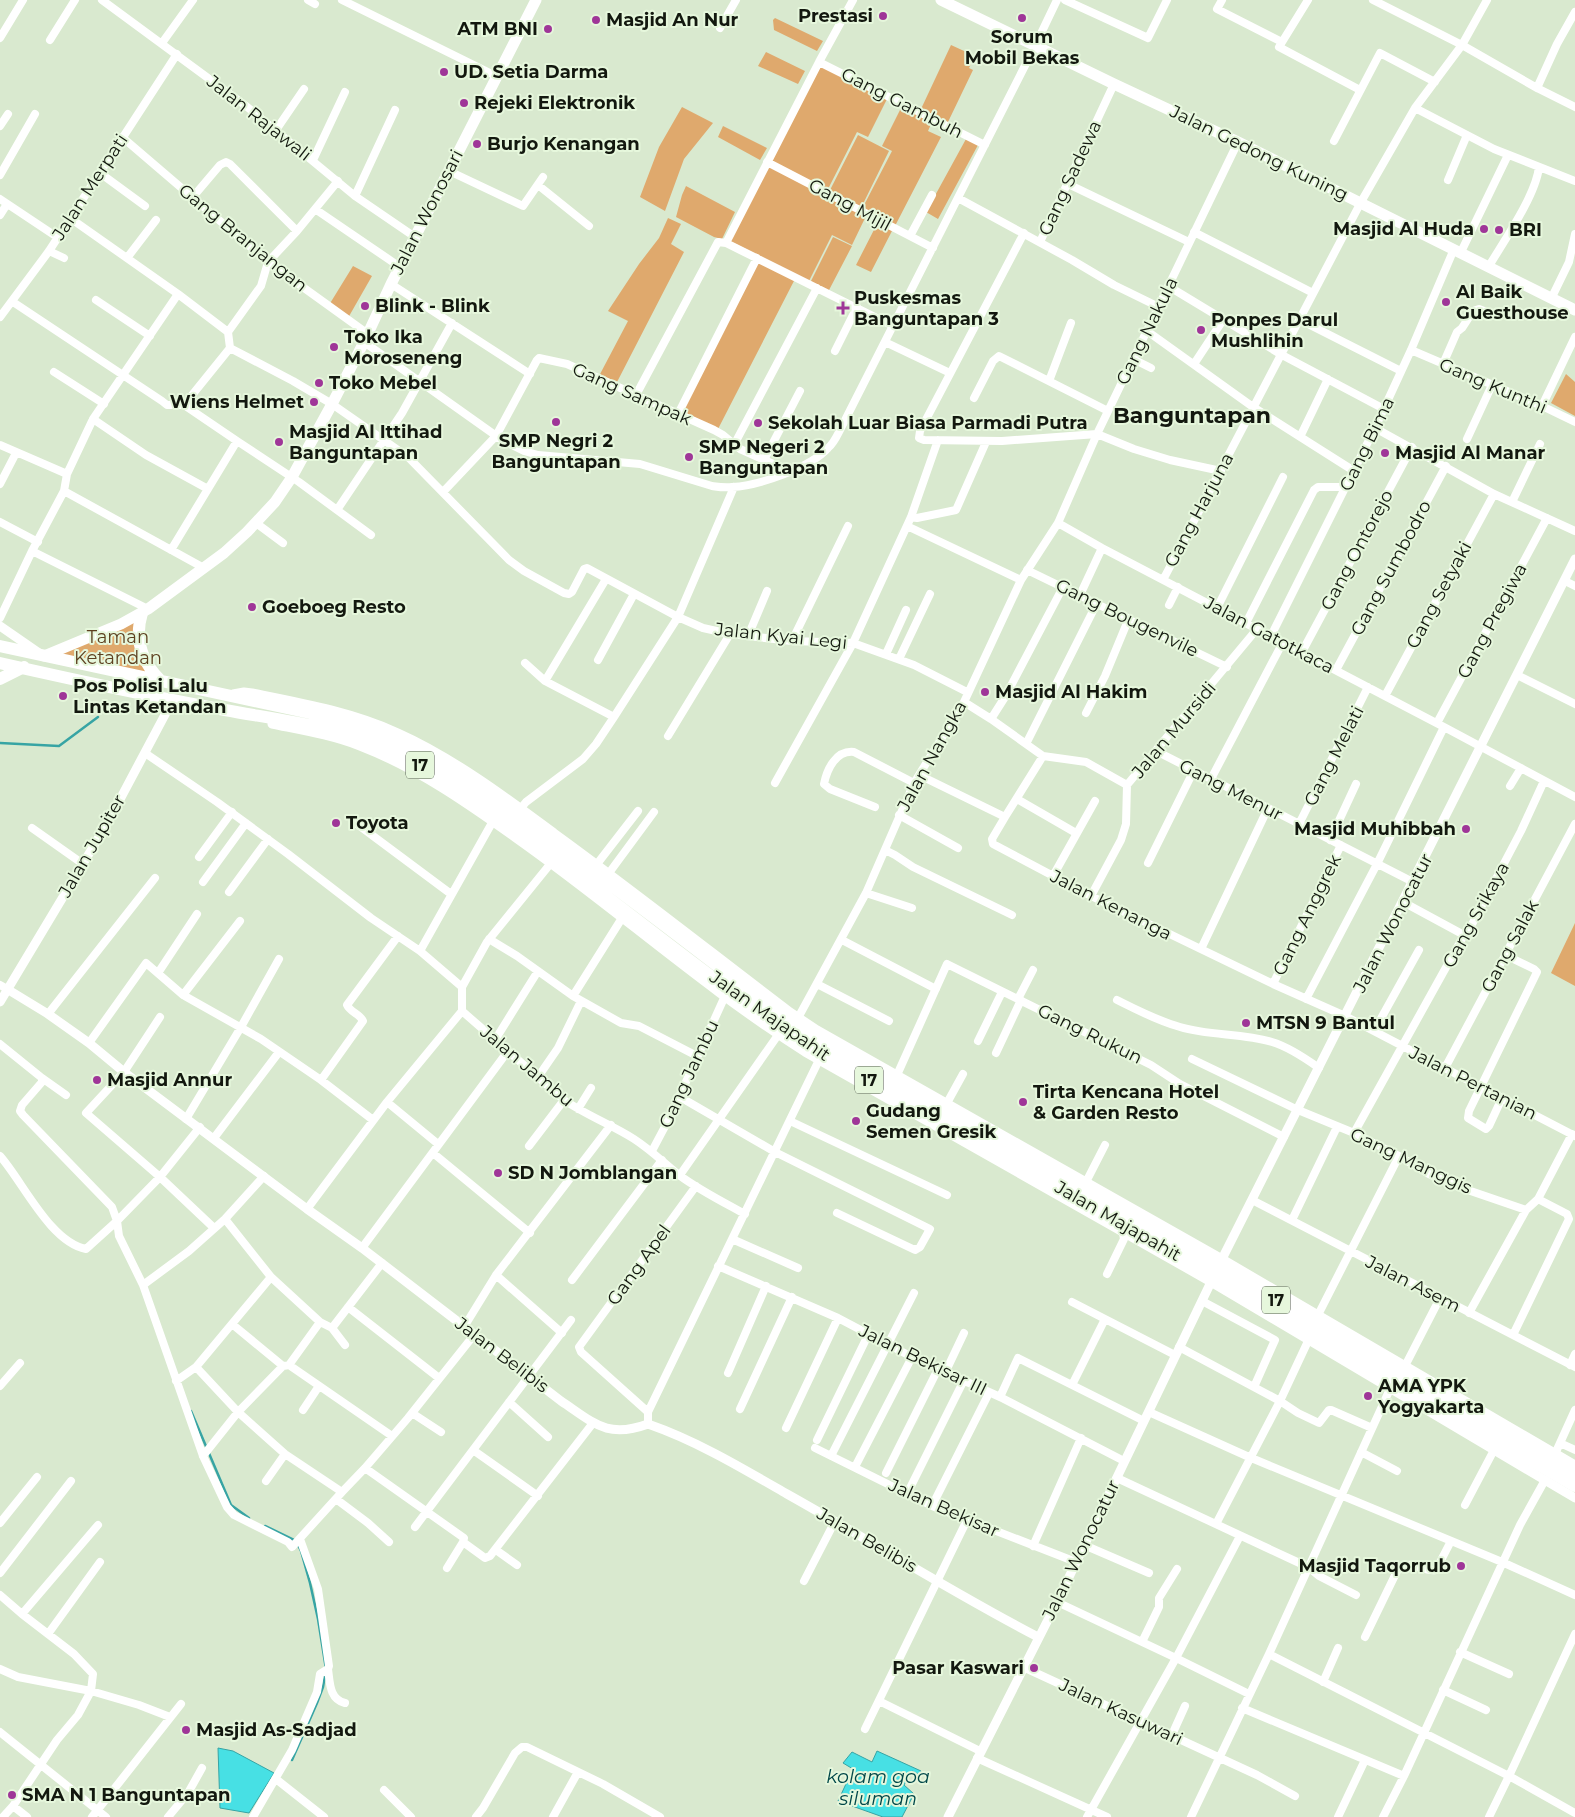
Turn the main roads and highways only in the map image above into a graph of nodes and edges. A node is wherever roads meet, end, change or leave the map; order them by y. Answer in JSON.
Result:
{"nodes":[{"id":1,"x":536,"y":0,"type":"edge"},
{"id":2,"x":941,"y":0,"type":"edge"},
{"id":3,"x":1575,"y":310,"type":"edge"},
{"id":4,"x":145,"y":611,"type":"junction"},
{"id":5,"x":0,"y":646,"type":"edge"},
{"id":6,"x":44,"y":656,"type":"junction"},
{"id":7,"x":0,"y":663,"type":"edge"},
{"id":8,"x":21,"y":668,"type":"junction"},
{"id":9,"x":160,"y":679,"type":"junction"},
{"id":10,"x":0,"y":680,"type":"edge"},
{"id":11,"x":598,"y":873,"type":"junction"},
{"id":12,"x":1077,"y":1186,"type":"junction"},
{"id":13,"x":1094,"y":1201,"type":"junction"},
{"id":14,"x":1575,"y":1474,"type":"edge"},
{"id":15,"x":1575,"y":1486,"type":"edge"}],
"edges":[{"from":1,"to":4,"type":"main road","name":"Jalan Wonosari"},
{"from":2,"to":3,"type":"main road","name":"Jalan Gedong Kuning"},
{"from":4,"to":6,"type":"main road","name":"Jalan Wonosari"},
{"from":4,"to":9,"type":"highway"},
{"from":5,"to":6,"type":"highway","name":"Jalan Majapahit"},
{"from":6,"to":8,"type":"highway","name":"Jalan Wonosari"},
{"from":6,"to":9,"type":"highway","name":"Jalan Majapahit","number":"17"},
{"from":7,"to":8,"type":"highway","name":"Jalan Majapahit"},
{"from":8,"to":10,"type":"highway","name":"Jalan Wonosari"},
{"from":8,"to":11,"type":"highway","name":"Jalan Majapahit","number":"17"},
{"from":9,"to":11,"type":"highway","name":"Jalan Majapahit","number":"17"},
{"from":11,"to":12,"type":"highway","name":"Jalan Majapahit","number":"17"},
{"from":11,"to":12,"type":"highway","name":"Jalan Majapahit","number":"17"},
{"from":12,"to":13,"type":"highway","name":"Jalan Majapahit","number":"17"},
{"from":13,"to":14,"type":"highway","name":"Jalan Majapahit","number":"17"},
{"from":13,"to":15,"type":"highway","name":"Jalan Majapahit","number":"17"}]}
